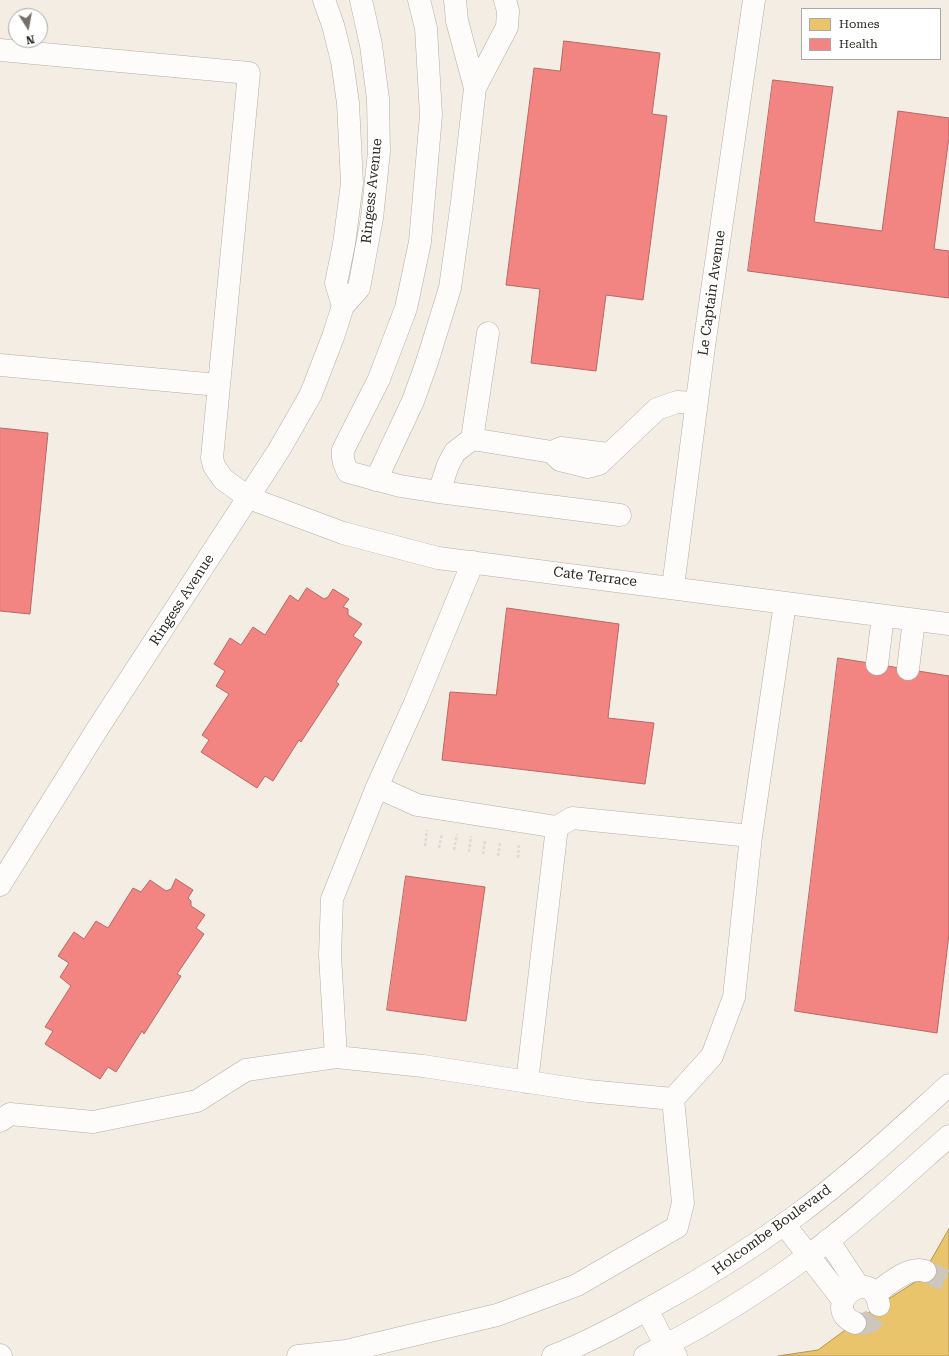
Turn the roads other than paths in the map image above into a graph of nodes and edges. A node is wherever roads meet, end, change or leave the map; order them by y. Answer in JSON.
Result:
{"nodes":[{"id":1,"x":324,"y":0,"type":"edge"},
{"id":2,"x":361,"y":0,"type":"edge"},
{"id":3,"x":419,"y":0,"type":"edge"},
{"id":4,"x":455,"y":0,"type":"edge"},
{"id":5,"x":505,"y":0,"type":"edge"},
{"id":6,"x":754,"y":0,"type":"edge"},
{"id":7,"x":0,"y":50,"type":"edge"},
{"id":8,"x":475,"y":88,"type":"junction"},
{"id":9,"x":343,"y":306,"type":"junction"},
{"id":10,"x":488,"y":333,"type":"dead end"},
{"id":11,"x":0,"y":365,"type":"edge"},
{"id":12,"x":218,"y":385,"type":"junction"},
{"id":13,"x":696,"y":404,"type":"junction"},
{"id":14,"x":472,"y":439,"type":"junction"},
{"id":15,"x":376,"y":480,"type":"junction"},
{"id":16,"x":439,"y":492,"type":"junction"},
{"id":17,"x":249,"y":498,"type":"junction"},
{"id":18,"x":620,"y":515,"type":"dead end"},
{"id":19,"x":473,"y":562,"type":"junction"},
{"id":20,"x":673,"y":587,"type":"junction"},
{"id":21,"x":785,"y":603,"type":"junction"},
{"id":22,"x":899,"y":618,"type":"junction"},
{"id":23,"x":949,"y":624,"type":"edge"},
{"id":24,"x":377,"y":787,"type":"junction"},
{"id":25,"x":557,"y":827,"type":"junction"},
{"id":26,"x":752,"y":836,"type":"junction"},
{"id":27,"x":0,"y":885,"type":"edge"},
{"id":28,"x":336,"y":1057,"type":"junction"},
{"id":29,"x":527,"y":1082,"type":"junction"},
{"id":30,"x":949,"y":1086,"type":"edge"},
{"id":31,"x":673,"y":1099,"type":"junction"},
{"id":32,"x":0,"y":1121,"type":"edge"},
{"id":33,"x":949,"y":1136,"type":"edge"},
{"id":34,"x":784,"y":1224,"type":"junction"},
{"id":35,"x":828,"y":1240,"type":"junction"},
{"id":36,"x":809,"y":1255,"type":"junction"},
{"id":37,"x":925,"y":1271,"type":"tunnel mouth"},
{"id":38,"x":864,"y":1297,"type":"junction"},
{"id":39,"x":647,"y":1310,"type":"junction"},
{"id":40,"x":855,"y":1323,"type":"dead end"},
{"id":41,"x":669,"y":1353,"type":"edge"},
{"id":42,"x":298,"y":1356,"type":"edge"},
{"id":43,"x":553,"y":1356,"type":"edge"},
{"id":44,"x":645,"y":1356,"type":"edge"}],
"edges":[{"from":1,"to":9,"type":"street","name":"Ringess Avenue"},
{"from":2,"to":9,"type":"street","name":"Ringess Avenue"},
{"from":3,"to":15,"type":"street"},
{"from":4,"to":8,"type":"street"},
{"from":5,"to":8,"type":"street"},
{"from":6,"to":13,"type":"street","name":"Le Captain Avenue"},
{"from":7,"to":12,"type":"street","name":"Cate Terrace"},
{"from":8,"to":15,"type":"street"},
{"from":9,"to":17,"type":"street","name":"Ringess Avenue"},
{"from":10,"to":14,"type":"street"},
{"from":11,"to":12,"type":"street"},
{"from":12,"to":17,"type":"street","name":"Cate Terrace"},
{"from":13,"to":14,"type":"street"},
{"from":13,"to":20,"type":"street","name":"Le Captain Avenue"},
{"from":14,"to":16,"type":"street"},
{"from":15,"to":16,"type":"street"},
{"from":16,"to":18,"type":"street"},
{"from":17,"to":19,"type":"street","name":"Cate Terrace"},
{"from":17,"to":27,"type":"street","name":"Ringess Avenue"},
{"from":19,"to":20,"type":"street","name":"Cate Terrace"},
{"from":19,"to":24,"type":"street"},
{"from":20,"to":21,"type":"street","name":"Cate Terrace"},
{"from":21,"to":22,"type":"street","name":"Cate Terrace"},
{"from":21,"to":26,"type":"street"},
{"from":22,"to":22,"type":"street"},
{"from":22,"to":23,"type":"street","name":"Cate Terrace"},
{"from":24,"to":25,"type":"street"},
{"from":24,"to":28,"type":"street"},
{"from":25,"to":26,"type":"street"},
{"from":25,"to":29,"type":"street"},
{"from":26,"to":31,"type":"street"},
{"from":28,"to":29,"type":"street"},
{"from":28,"to":32,"type":"street"},
{"from":29,"to":31,"type":"street"},
{"from":30,"to":34,"type":"street","name":"Holcombe Boulevard"},
{"from":31,"to":42,"type":"street"},
{"from":33,"to":35,"type":"street"},
{"from":34,"to":36,"type":"street"},
{"from":34,"to":39,"type":"street","name":"Holcombe Boulevard"},
{"from":35,"to":36,"type":"street"},
{"from":35,"to":38,"type":"street"},
{"from":36,"to":38,"type":"street"},
{"from":36,"to":41,"type":"street"},
{"from":37,"to":38,"type":"street"},
{"from":38,"to":40,"type":"street"},
{"from":39,"to":41,"type":"street"},
{"from":39,"to":43,"type":"street","name":"Holcombe Boulevard"},
{"from":41,"to":44,"type":"street"}]}
